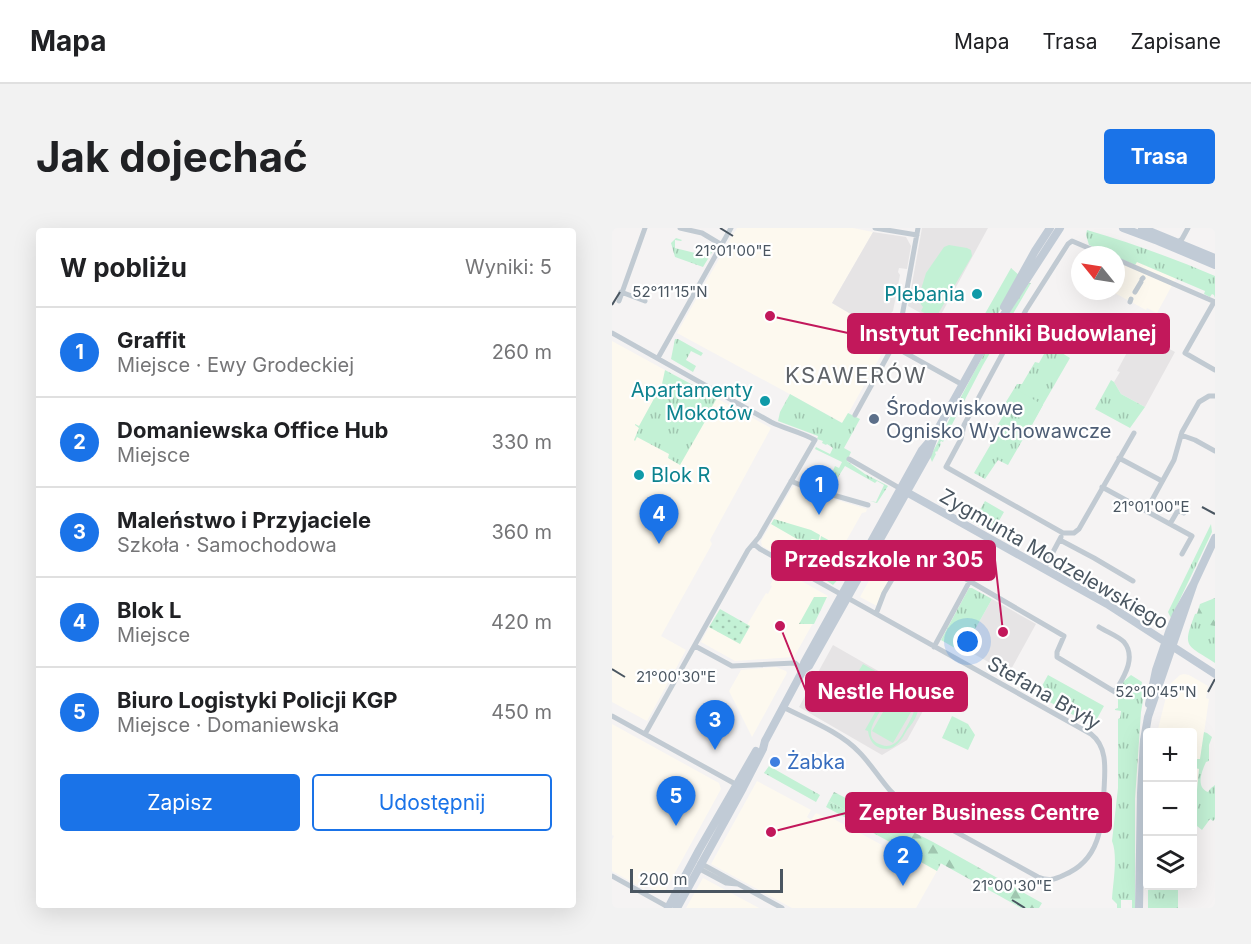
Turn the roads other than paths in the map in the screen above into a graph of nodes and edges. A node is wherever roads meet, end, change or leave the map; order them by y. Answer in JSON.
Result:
{"nodes":[{"id":1,"x":645,"y":228,"type":"edge"},
{"id":2,"x":680,"y":228,"type":"edge"},
{"id":3,"x":731,"y":228,"type":"edge"},
{"id":4,"x":875,"y":228,"type":"edge"},
{"id":5,"x":918,"y":228,"type":"edge"},
{"id":6,"x":1050,"y":228,"type":"edge"},
{"id":7,"x":1059,"y":228,"type":"edge"},
{"id":8,"x":1123,"y":228,"type":"edge"},
{"id":9,"x":1142,"y":228,"type":"edge"},
{"id":10,"x":1188,"y":229,"type":"edge"},
{"id":11,"x":917,"y":235,"type":"junction"},
{"id":12,"x":1178,"y":242,"type":"junction"},
{"id":13,"x":722,"y":245,"type":"junction"},
{"id":14,"x":1084,"y":246,"type":"edge"},
{"id":15,"x":1215,"y":258,"type":"edge"},
{"id":16,"x":1125,"y":264,"type":"edge"},
{"id":17,"x":1215,"y":264,"type":"edge"},
{"id":18,"x":1142,"y":280,"type":"dead end"},
{"id":19,"x":621,"y":292,"type":"junction"},
{"id":20,"x":1135,"y":292,"type":"dead end"},
{"id":21,"x":645,"y":300,"type":"dead end"},
{"id":22,"x":619,"y":301,"type":"dead end"},
{"id":23,"x":1215,"y":302,"type":"edge"},
{"id":24,"x":612,"y":333,"type":"edge"},
{"id":25,"x":988,"y":339,"type":"junction"},
{"id":26,"x":893,"y":346,"type":"junction"},
{"id":27,"x":658,"y":358,"type":"junction"},
{"id":28,"x":1215,"y":370,"type":"edge"},
{"id":29,"x":963,"y":385,"type":"junction"},
{"id":30,"x":1215,"y":396,"type":"edge"},
{"id":31,"x":855,"y":415,"type":"dead end"},
{"id":32,"x":1134,"y":432,"type":"dead end"},
{"id":33,"x":1181,"y":435,"type":"junction"},
{"id":34,"x":1215,"y":451,"type":"edge"},
{"id":35,"x":1119,"y":458,"type":"junction"},
{"id":36,"x":849,"y":459,"type":"dead end"},
{"id":37,"x":791,"y":481,"type":"junction"},
{"id":38,"x":1162,"y":481,"type":"junction"},
{"id":39,"x":1102,"y":487,"type":"junction"},
{"id":40,"x":904,"y":490,"type":"junction"},
{"id":41,"x":868,"y":505,"type":"dead end"},
{"id":42,"x":1146,"y":511,"type":"junction"},
{"id":43,"x":1184,"y":513,"type":"dead end"},
{"id":44,"x":1170,"y":524,"type":"junction"},
{"id":45,"x":1063,"y":533,"type":"junction"},
{"id":46,"x":1215,"y":538,"type":"edge"},
{"id":47,"x":992,"y":540,"type":"junction"},
{"id":48,"x":1059,"y":540,"type":"junction"},
{"id":49,"x":754,"y":544,"type":"junction"},
{"id":50,"x":1182,"y":554,"type":"dead end"},
{"id":51,"x":1044,"y":569,"type":"junction"},
{"id":52,"x":1133,"y":581,"type":"dead end"},
{"id":53,"x":970,"y":582,"type":"junction"},
{"id":54,"x":844,"y":596,"type":"junction"},
{"id":55,"x":876,"y":614,"type":"junction"},
{"id":56,"x":1099,"y":627,"type":"dead end"},
{"id":57,"x":1169,"y":645,"type":"junction"},
{"id":58,"x":695,"y":646,"type":"junction"},
{"id":59,"x":933,"y":646,"type":"junction"},
{"id":60,"x":803,"y":670,"type":"junction"},
{"id":61,"x":1215,"y":674,"type":"edge"},
{"id":62,"x":783,"y":707,"type":"junction"},
{"id":63,"x":612,"y":716,"type":"edge"},
{"id":64,"x":645,"y":734,"type":"junction"},
{"id":65,"x":740,"y":787,"type":"junction"},
{"id":66,"x":693,"y":862,"type":"junction"},
{"id":67,"x":700,"y":866,"type":"junction"},
{"id":68,"x":612,"y":876,"type":"edge"},
{"id":69,"x":671,"y":908,"type":"edge"},
{"id":70,"x":782,"y":908,"type":"edge"},
{"id":71,"x":1139,"y":908,"type":"edge"}],
"edges":[{"from":1,"to":19,"type":"street"},
{"from":2,"to":13,"type":"street"},
{"from":3,"to":13,"type":"street"},
{"from":4,"to":11,"type":"street"},
{"from":5,"to":11,"type":"street"},
{"from":6,"to":25,"type":"street"},
{"from":7,"to":25,"type":"street"},
{"from":8,"to":17,"type":"street"},
{"from":9,"to":12,"type":"street"},
{"from":10,"to":12,"type":"street"},
{"from":11,"to":26,"type":"street"},
{"from":12,"to":15,"type":"street"},
{"from":13,"to":27,"type":"street"},
{"from":14,"to":45,"type":"street"},
{"from":16,"to":23,"type":"street"},
{"from":18,"to":20,"type":"street"},
{"from":19,"to":21,"type":"street"},
{"from":19,"to":22,"type":"street"},
{"from":23,"to":28,"type":"street"},
{"from":24,"to":27,"type":"street"},
{"from":25,"to":29,"type":"street"},
{"from":26,"to":29,"type":"street"},
{"from":26,"to":31,"type":"street"},
{"from":27,"to":37,"type":"street"},
{"from":29,"to":40,"type":"street"},
{"from":30,"to":33,"type":"street"},
{"from":32,"to":35,"type":"street"},
{"from":33,"to":34,"type":"street"},
{"from":33,"to":38,"type":"street"},
{"from":35,"to":38,"type":"street"},
{"from":35,"to":39,"type":"street"},
{"from":36,"to":40,"type":"street"},
{"from":37,"to":41,"type":"street"},
{"from":37,"to":49,"type":"street"},
{"from":38,"to":42,"type":"street"},
{"from":39,"to":42,"type":"street"},
{"from":39,"to":45,"type":"street"},
{"from":40,"to":47,"type":"street","name":"Zygmunta Modzelewskiego"},
{"from":40,"to":54,"type":"street"},
{"from":42,"to":44,"type":"street"},
{"from":43,"to":44,"type":"street"},
{"from":44,"to":50,"type":"street"},
{"from":45,"to":48,"type":"street"},
{"from":46,"to":57,"type":"street"},
{"from":47,"to":51,"type":"street","name":"Zygmunta Modzelewskiego"},
{"from":47,"to":53,"type":"street"},
{"from":48,"to":51,"type":"street"},
{"from":48,"to":52,"type":"street"},
{"from":49,"to":54,"type":"street","name":"Stefana Bryły"},
{"from":49,"to":58,"type":"street"},
{"from":51,"to":57,"type":"street","name":"Zygmunta Modzelewskiego"},
{"from":53,"to":55,"type":"street"},
{"from":53,"to":56,"type":"street"},
{"from":53,"to":59,"type":"street"},
{"from":54,"to":55,"type":"street","name":"Stefana Bryły"},
{"from":54,"to":60,"type":"street"},
{"from":55,"to":59,"type":"street","name":"Stefana Bryły"},
{"from":57,"to":61,"type":"street","name":"Zygmunta Modzelewskiego"},
{"from":57,"to":71,"type":"street"},
{"from":58,"to":60,"type":"street"},
{"from":58,"to":64,"type":"street"},
{"from":59,"to":62,"type":"street","name":"Stefana Bryły"},
{"from":60,"to":62,"type":"street"},
{"from":62,"to":65,"type":"street"},
{"from":63,"to":64,"type":"street"},
{"from":64,"to":65,"type":"street"},
{"from":65,"to":66,"type":"street"},
{"from":65,"to":67,"type":"street"},
{"from":66,"to":67,"type":"street"},
{"from":66,"to":69,"type":"street"},
{"from":67,"to":69,"type":"street"},
{"from":67,"to":70,"type":"street"},
{"from":68,"to":69,"type":"street"}]}
